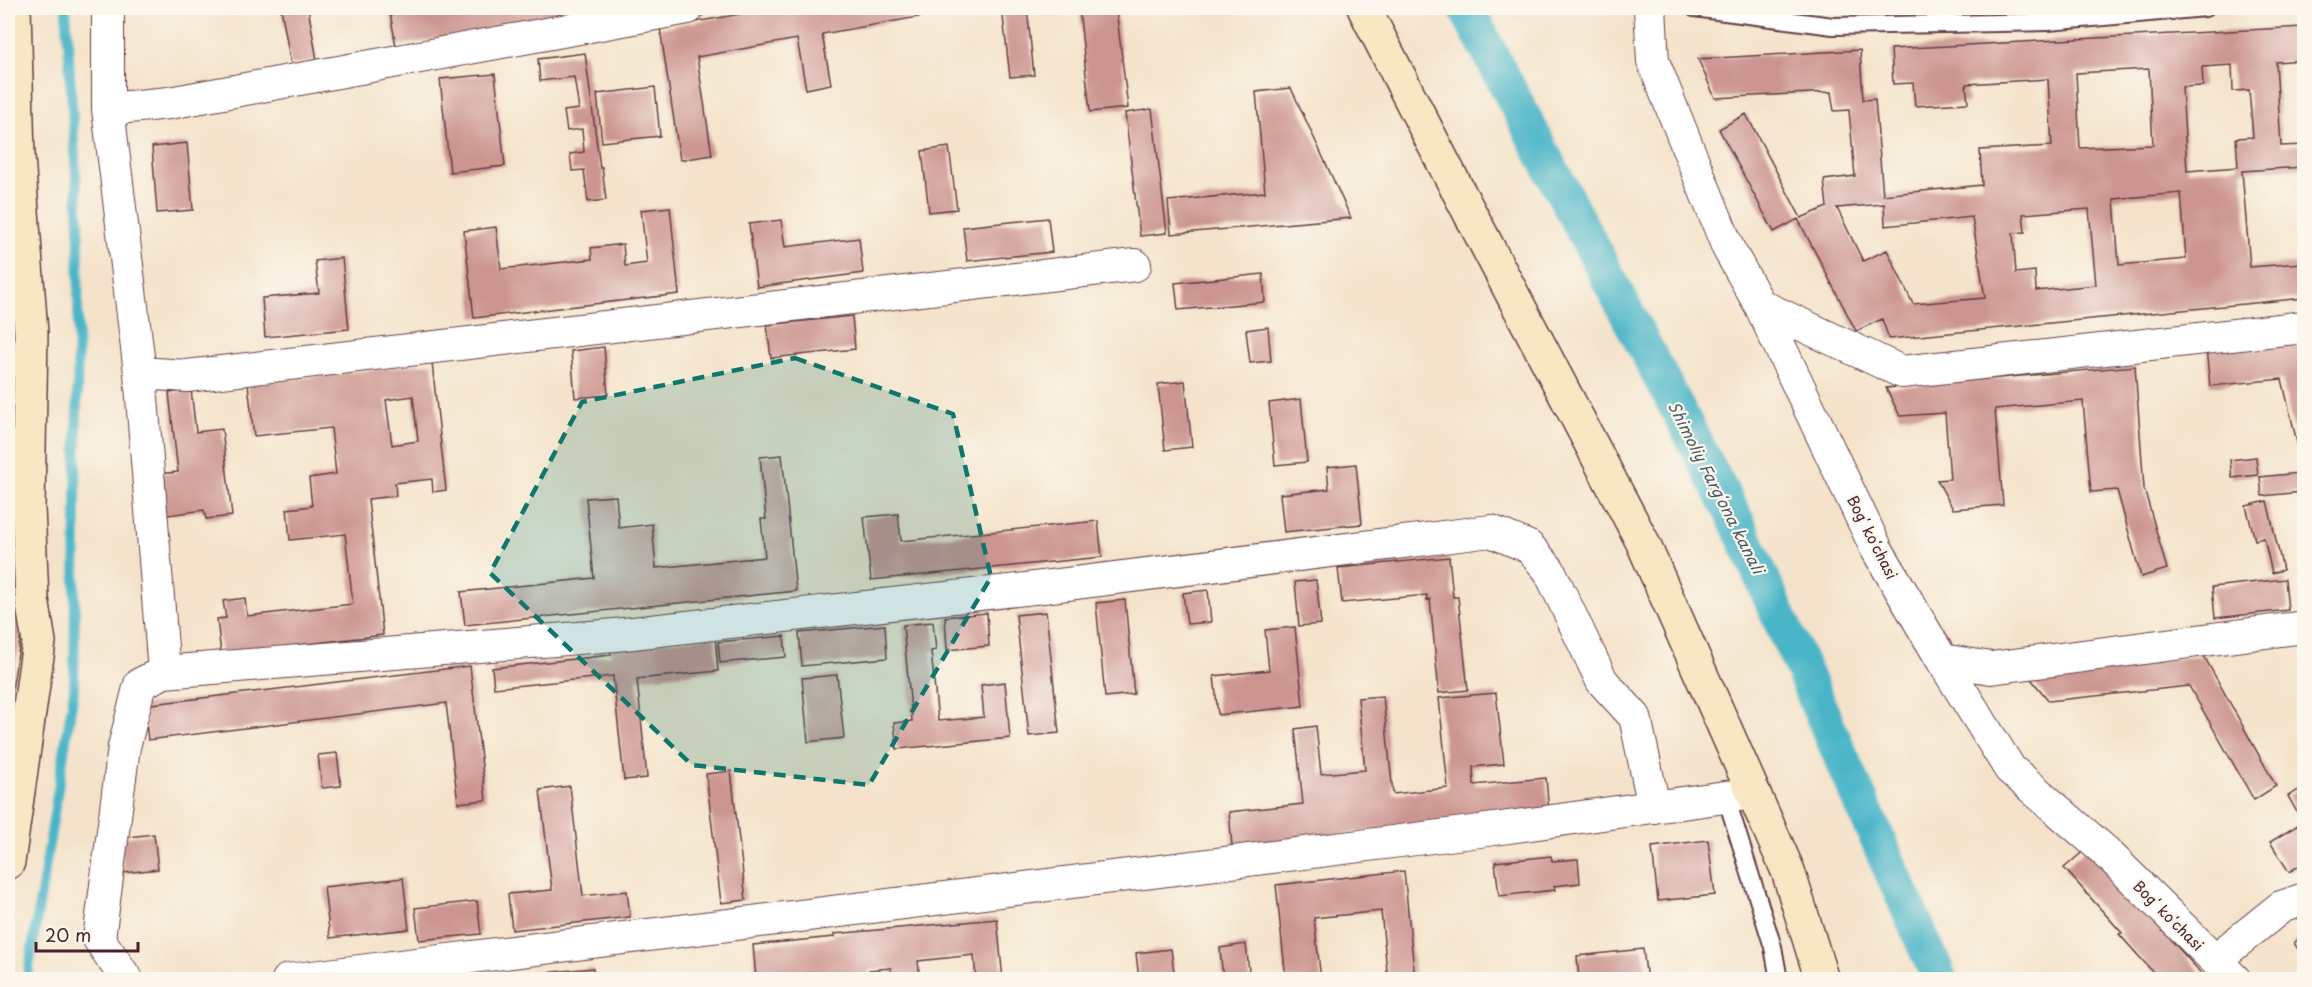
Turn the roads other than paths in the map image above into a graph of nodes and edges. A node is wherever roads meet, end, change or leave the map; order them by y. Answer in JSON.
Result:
{"nodes":[{"id":1,"x":14,"y":8,"type":"edge"},
{"id":2,"x":108,"y":8,"type":"edge"},
{"id":3,"x":688,"y":8,"type":"edge"},
{"id":4,"x":1364,"y":8,"type":"edge"},
{"id":5,"x":1650,"y":8,"type":"edge"},
{"id":6,"x":1694,"y":8,"type":"edge"},
{"id":7,"x":2205,"y":8,"type":"edge"},
{"id":8,"x":108,"y":108,"type":"junction"},
{"id":9,"x":1135,"y":265,"type":"dead end"},
{"id":10,"x":1760,"y":305,"type":"junction"},
{"id":11,"x":2304,"y":327,"type":"edge"},
{"id":12,"x":141,"y":373,"type":"junction"},
{"id":13,"x":2304,"y":627,"type":"edge"},
{"id":14,"x":1942,"y":660,"type":"junction"},
{"id":15,"x":164,"y":672,"type":"junction"},
{"id":16,"x":1740,"y":795,"type":"junction"},
{"id":17,"x":12,"y":806,"type":"edge"},
{"id":18,"x":1654,"y":807,"type":"junction"},
{"id":19,"x":8,"y":862,"type":"edge"},
{"id":20,"x":2304,"y":899,"type":"edge"},
{"id":21,"x":2225,"y":970,"type":"edge"},
{"id":22,"x":127,"y":980,"type":"edge"},
{"id":23,"x":288,"y":980,"type":"edge"},
{"id":24,"x":1779,"y":980,"type":"edge"},
{"id":25,"x":1822,"y":980,"type":"edge"}],
"edges":[{"from":1,"to":17,"type":"street"},
{"from":2,"to":8,"type":"street"},
{"from":3,"to":8,"type":"street"},
{"from":4,"to":16,"type":"street"},
{"from":5,"to":10,"type":"street","name":"Bogʻ koʻchasi"},
{"from":6,"to":7,"type":"lane"},
{"from":8,"to":12,"type":"street"},
{"from":9,"to":12,"type":"street"},
{"from":10,"to":11,"type":"street"},
{"from":10,"to":14,"type":"street","name":"Bogʻ koʻchasi"},
{"from":12,"to":15,"type":"street"},
{"from":13,"to":14,"type":"street"},
{"from":14,"to":21,"type":"street","name":"Bogʻ koʻchasi"},
{"from":15,"to":18,"type":"street"},
{"from":15,"to":22,"type":"street"},
{"from":16,"to":18,"type":"street"},
{"from":16,"to":24,"type":"lane"},
{"from":16,"to":25,"type":"street"},
{"from":17,"to":19,"type":"street"},
{"from":18,"to":23,"type":"street"},
{"from":20,"to":21,"type":"street"}]}
